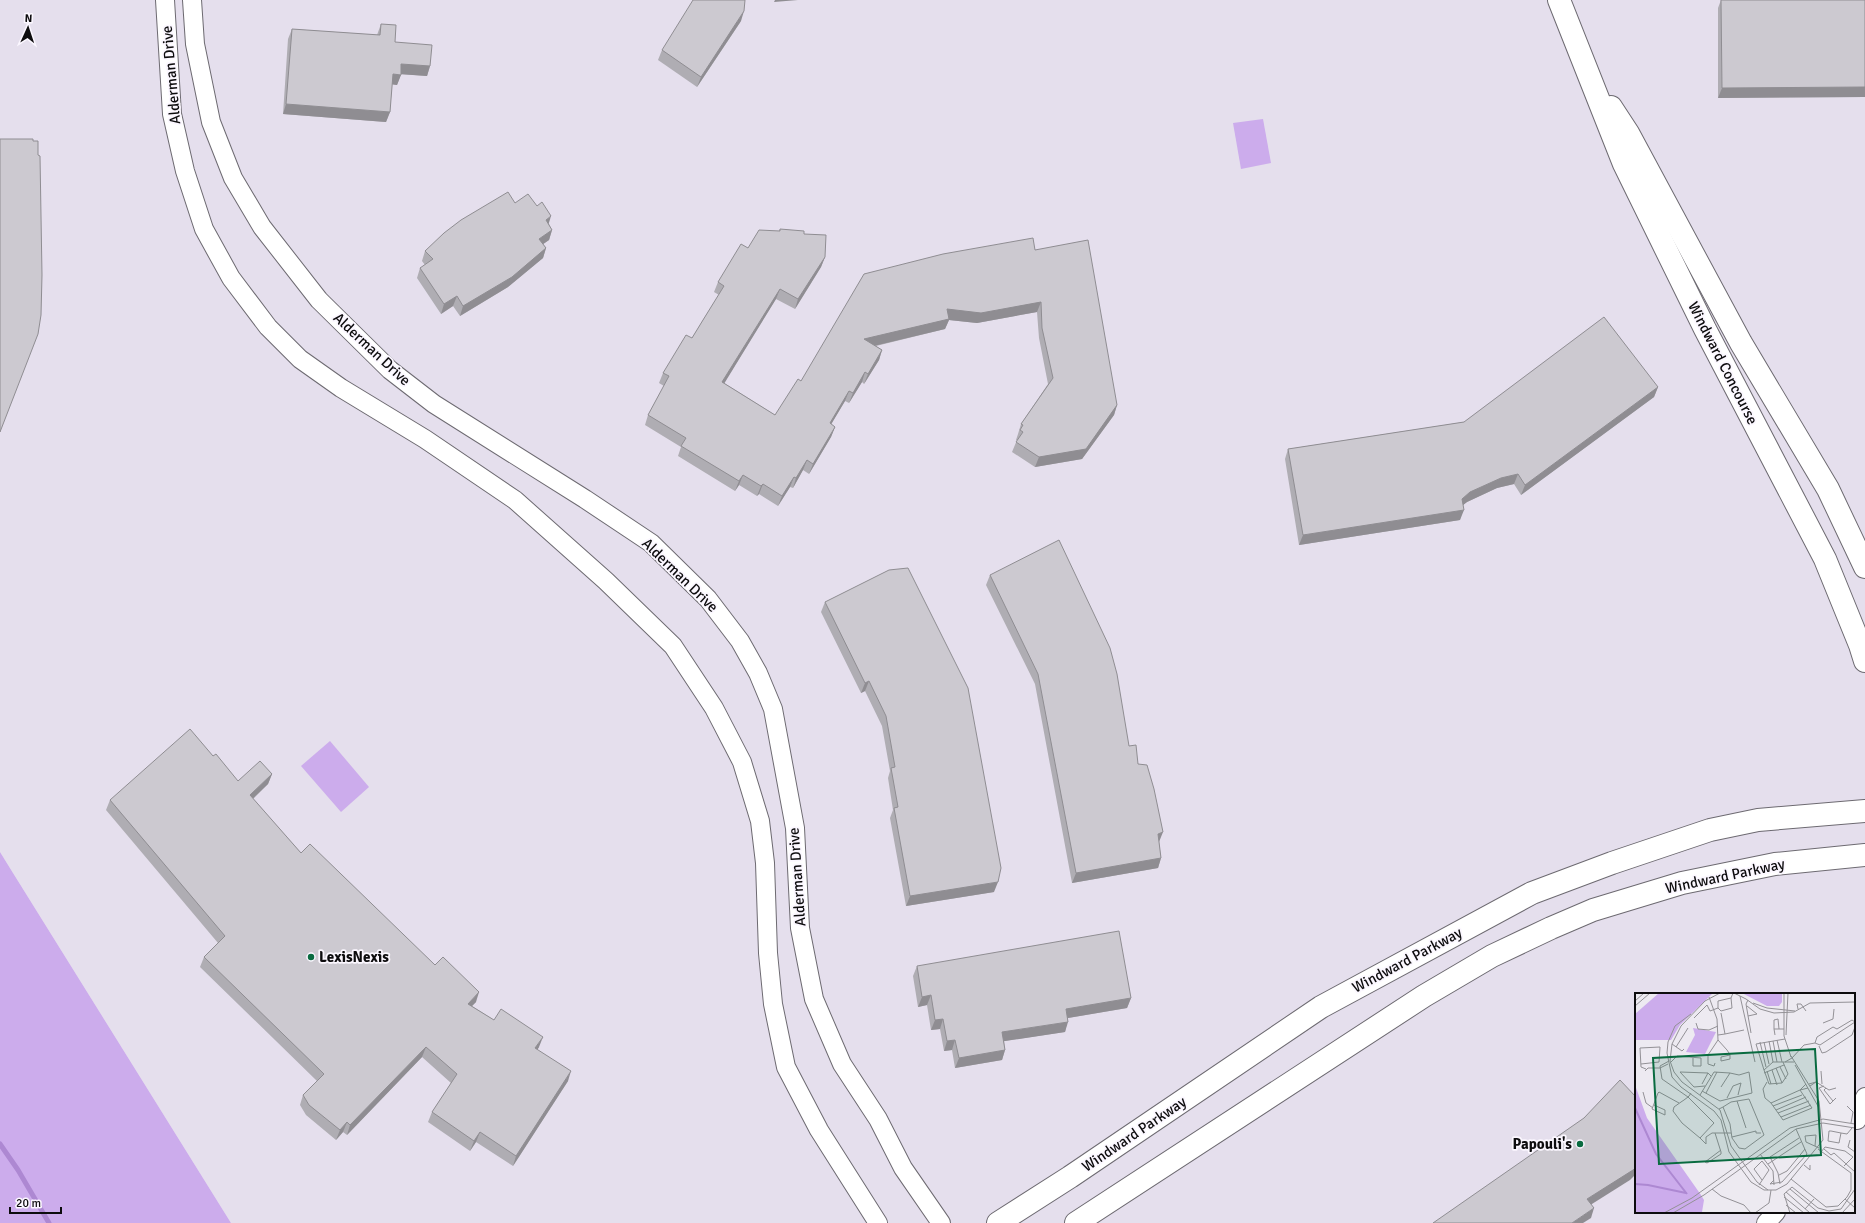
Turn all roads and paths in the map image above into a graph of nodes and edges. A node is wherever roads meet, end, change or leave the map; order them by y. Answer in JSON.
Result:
{"nodes":[{"id":1,"x":165,"y":0,"type":"edge"},
{"id":2,"x":192,"y":0,"type":"edge"},
{"id":3,"x":1559,"y":0,"type":"edge"},
{"id":4,"x":1584,"y":64,"type":"junction"},
{"id":5,"x":1865,"y":567,"type":"edge"},
{"id":6,"x":1865,"y":661,"type":"edge"},
{"id":7,"x":1865,"y":811,"type":"edge"},
{"id":8,"x":1865,"y":855,"type":"edge"},
{"id":9,"x":1865,"y":1097,"type":"edge"},
{"id":10,"x":1859,"y":1118,"type":"edge"},
{"id":11,"x":1775,"y":1213,"type":"edge"},
{"id":12,"x":878,"y":1223,"type":"edge"},
{"id":13,"x":941,"y":1223,"type":"edge"},
{"id":14,"x":998,"y":1223,"type":"edge"},
{"id":15,"x":1076,"y":1223,"type":"edge"},
{"id":16,"x":1766,"y":1223,"type":"edge"}],
"edges":[{"from":1,"to":12,"type":"street","name":"Alderman Drive"},
{"from":2,"to":13,"type":"street","name":"Alderman Drive"},
{"from":3,"to":4,"type":"main road","name":"Windward Concourse"},
{"from":4,"to":5,"type":"main road","name":"Windward Concourse"},
{"from":4,"to":6,"type":"main road","name":"Windward Concourse"},
{"from":7,"to":14,"type":"main road","name":"Windward Parkway"},
{"from":8,"to":15,"type":"main road","name":"Windward Parkway"},
{"from":9,"to":10,"type":"street"},
{"from":11,"to":16,"type":"street"}]}
